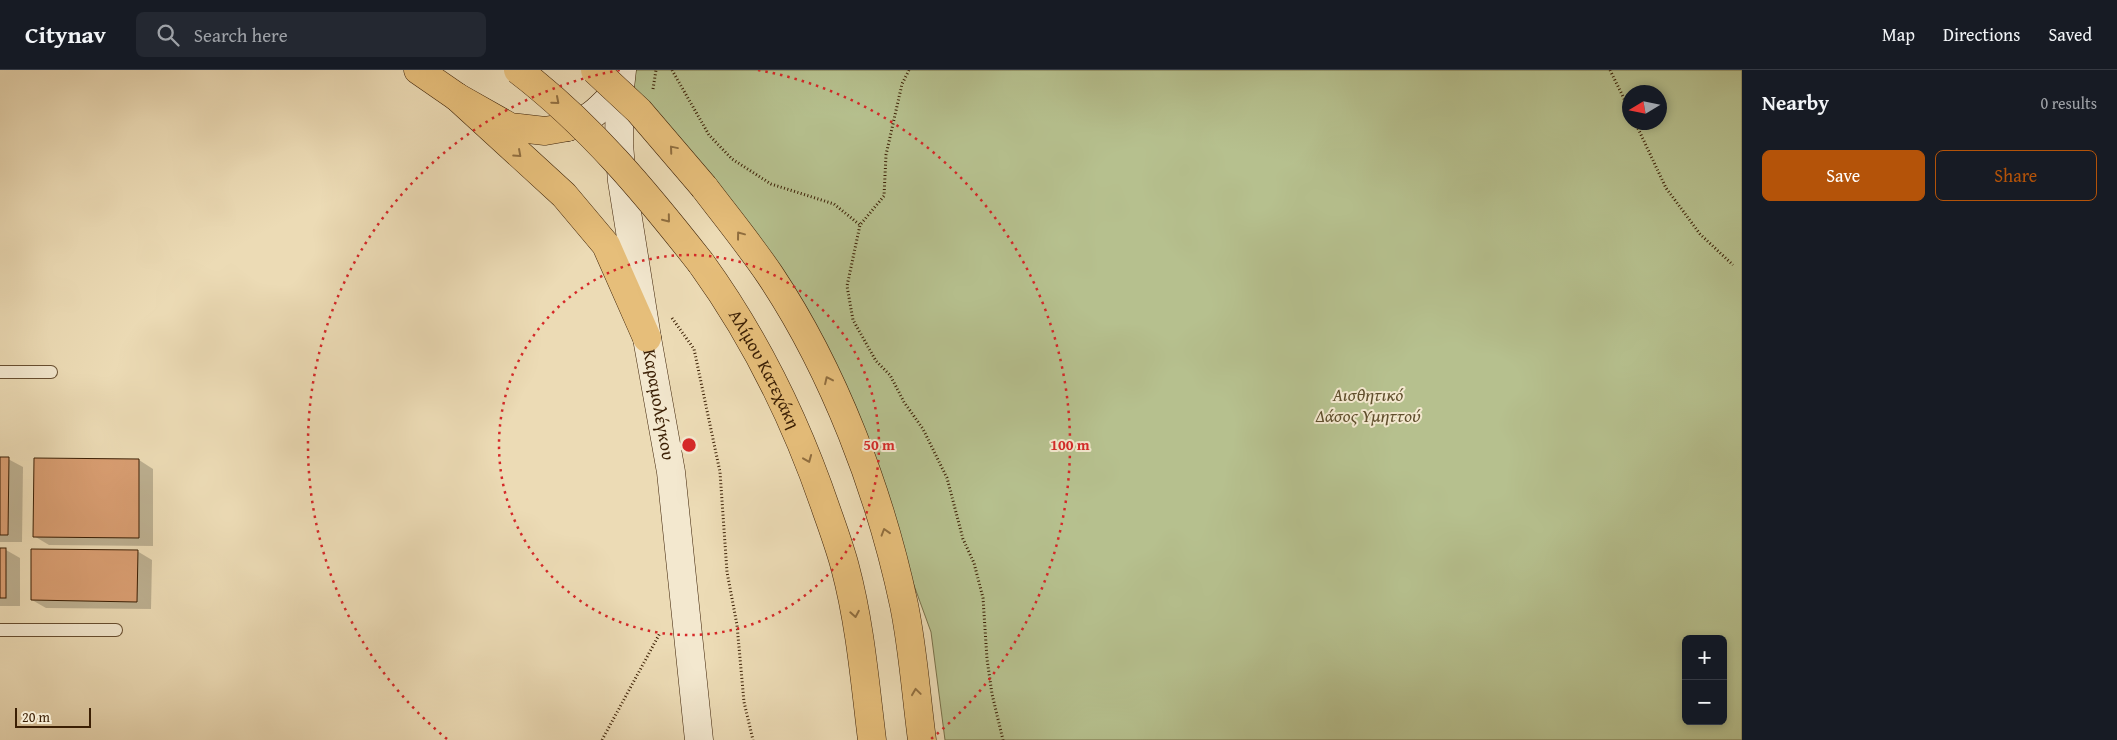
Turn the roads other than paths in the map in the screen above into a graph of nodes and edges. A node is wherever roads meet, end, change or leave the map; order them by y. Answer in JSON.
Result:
{"nodes":[{"id":1,"x":418,"y":70,"type":"edge"},
{"id":2,"x":518,"y":70,"type":"edge"},
{"id":3,"x":595,"y":70,"type":"edge"},
{"id":4,"x":621,"y":79,"type":"edge"},
{"id":5,"x":457,"y":97,"type":"junction"},
{"id":6,"x":647,"y":338,"type":"junction"},
{"id":7,"x":0,"y":372,"type":"edge"},
{"id":8,"x":51,"y":372,"type":"dead end"},
{"id":9,"x":0,"y":630,"type":"edge"},
{"id":10,"x":116,"y":630,"type":"dead end"},
{"id":11,"x":700,"y":740,"type":"edge"},
{"id":12,"x":872,"y":740,"type":"edge"},
{"id":13,"x":922,"y":740,"type":"edge"}],
"edges":[{"from":1,"to":5,"type":"main road"},
{"from":2,"to":12,"type":"main road","name":"Αλίμου Κατεχάκη","one_way":true,"bridge":true},
{"from":13,"to":3,"type":"main road","one_way":true,"bridge":true},
{"from":4,"to":5,"type":"main road"},
{"from":4,"to":6,"type":"main road","name":"Καραμολέγκου"},
{"from":5,"to":6,"type":"main road","one_way":true},
{"from":6,"to":11,"type":"main road","name":"Καραμολέγκου"},
{"from":7,"to":8,"type":"lane"},
{"from":9,"to":10,"type":"lane"}]}
